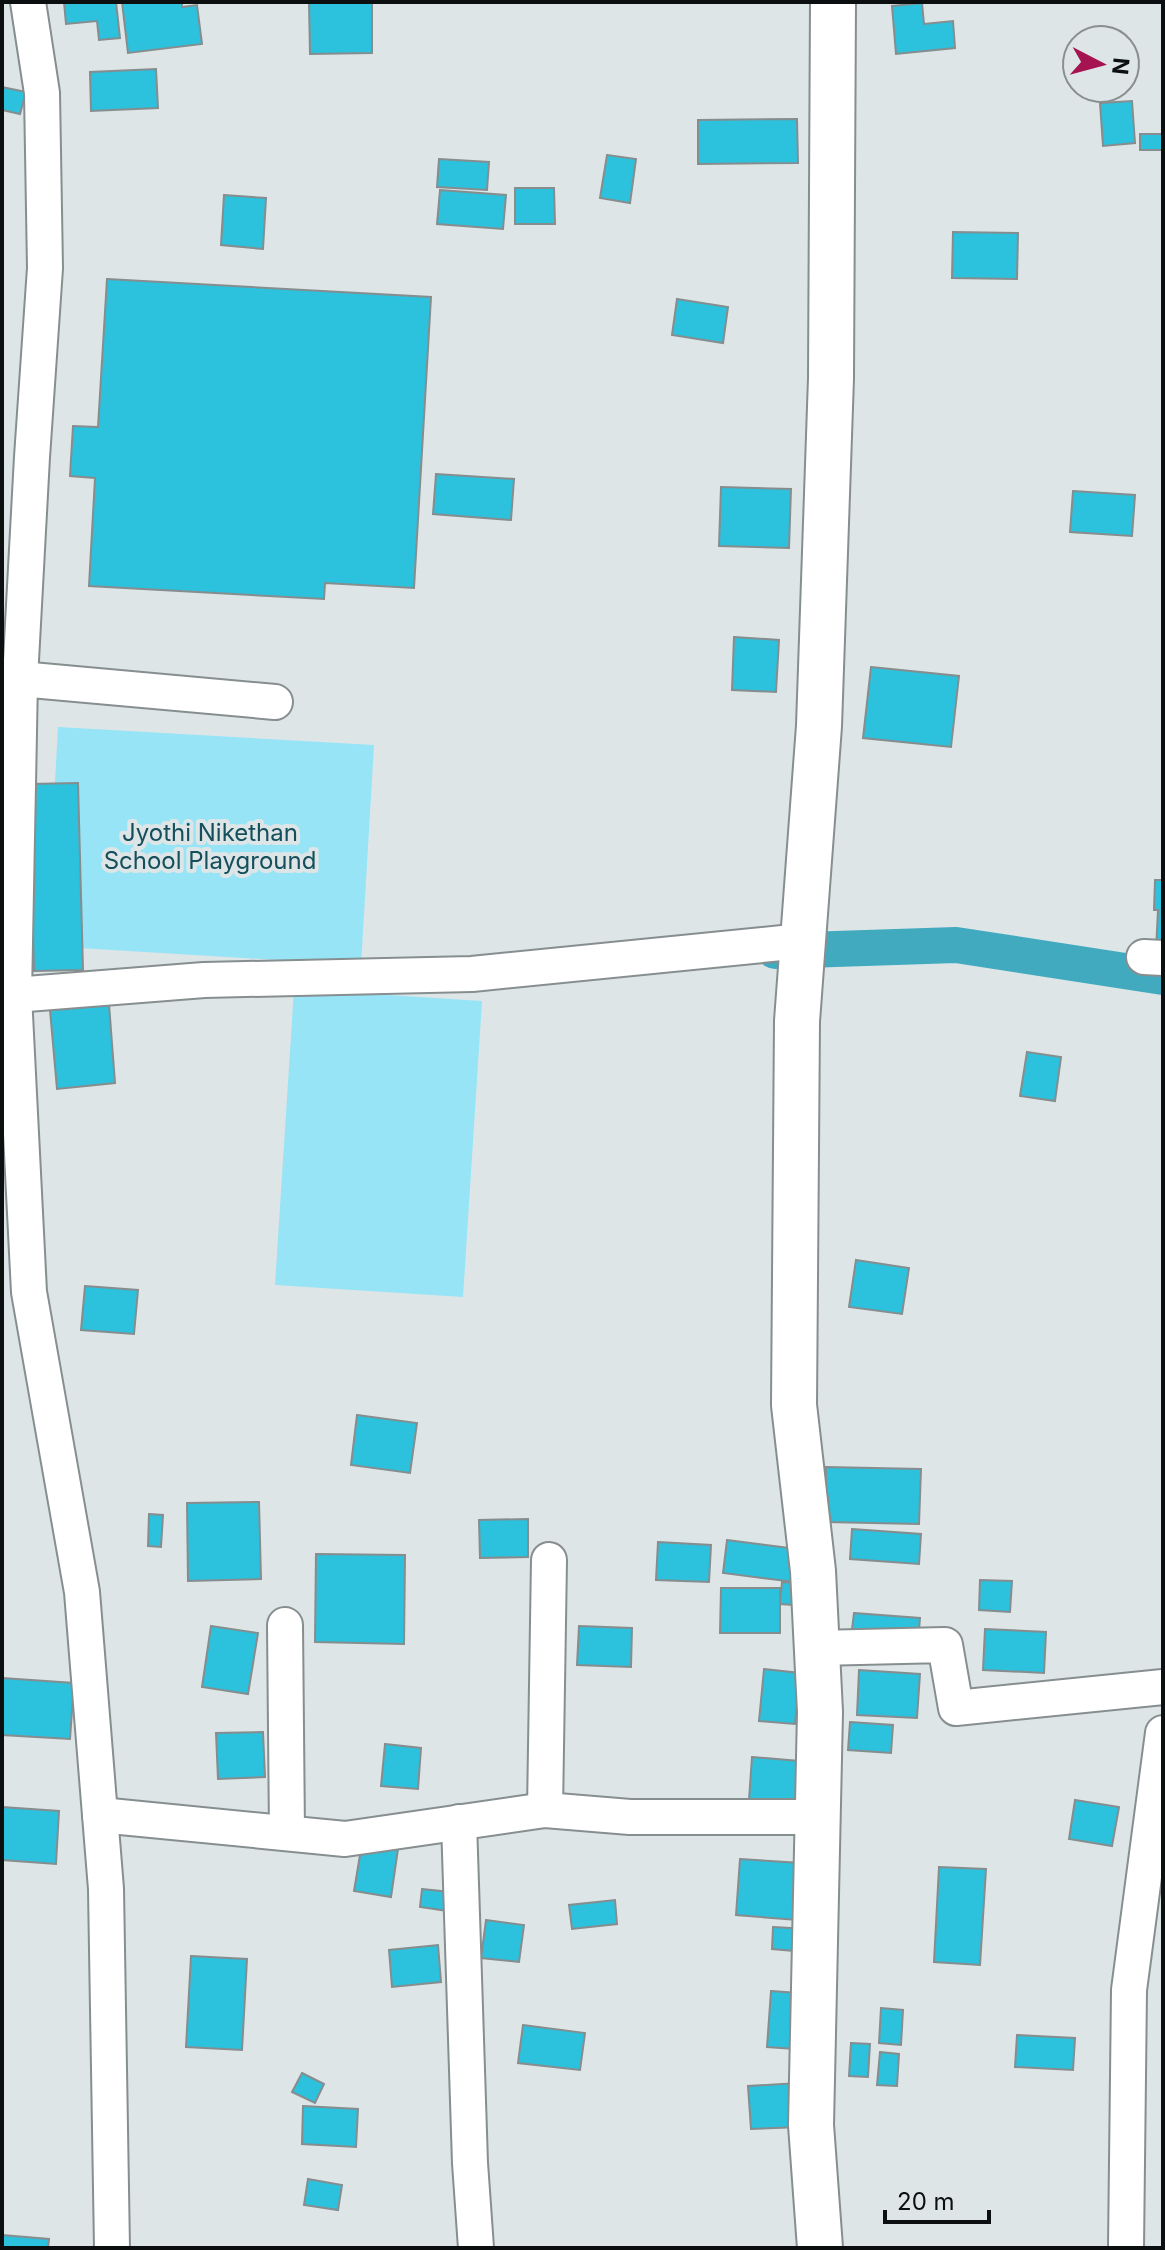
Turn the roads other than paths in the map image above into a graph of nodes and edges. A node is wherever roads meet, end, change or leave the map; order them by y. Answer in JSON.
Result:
{"nodes":[{"id":1,"x":28,"y":2,"type":"edge"},
{"id":2,"x":833,"y":2,"type":"edge"},
{"id":3,"x":20,"y":679,"type":"junction"},
{"id":4,"x":275,"y":702,"type":"dead end"},
{"id":5,"x":802,"y":950,"type":"junction"},
{"id":6,"x":14,"y":983,"type":"junction"},
{"id":7,"x":549,"y":1560,"type":"dead end"},
{"id":8,"x":285,"y":1625,"type":"dead end"},
{"id":9,"x":817,"y":1648,"type":"junction"},
{"id":10,"x":1163,"y":1687,"type":"edge"},
{"id":11,"x":1163,"y":1733,"type":"edge"},
{"id":12,"x":545,"y":1810,"type":"junction"},
{"id":13,"x":100,"y":1815,"type":"junction"},
{"id":14,"x":817,"y":1817,"type":"junction"},
{"id":15,"x":459,"y":1822,"type":"junction"},
{"id":16,"x":287,"y":1833,"type":"junction"},
{"id":17,"x":112,"y":2248,"type":"edge"},
{"id":18,"x":476,"y":2248,"type":"edge"},
{"id":19,"x":820,"y":2248,"type":"edge"},
{"id":20,"x":1126,"y":2248,"type":"edge"}],
"edges":[{"from":1,"to":3,"type":"street"},
{"from":2,"to":5,"type":"street"},
{"from":3,"to":4,"type":"street"},
{"from":3,"to":6,"type":"street"},
{"from":5,"to":6,"type":"street"},
{"from":5,"to":9,"type":"street"},
{"from":6,"to":13,"type":"street"},
{"from":7,"to":12,"type":"street"},
{"from":8,"to":16,"type":"street"},
{"from":9,"to":10,"type":"street"},
{"from":9,"to":14,"type":"street"},
{"from":11,"to":20,"type":"street"},
{"from":12,"to":14,"type":"street"},
{"from":12,"to":15,"type":"street"},
{"from":13,"to":16,"type":"street"},
{"from":13,"to":17,"type":"street"},
{"from":14,"to":19,"type":"street"},
{"from":15,"to":16,"type":"street"},
{"from":15,"to":18,"type":"street"}]}
